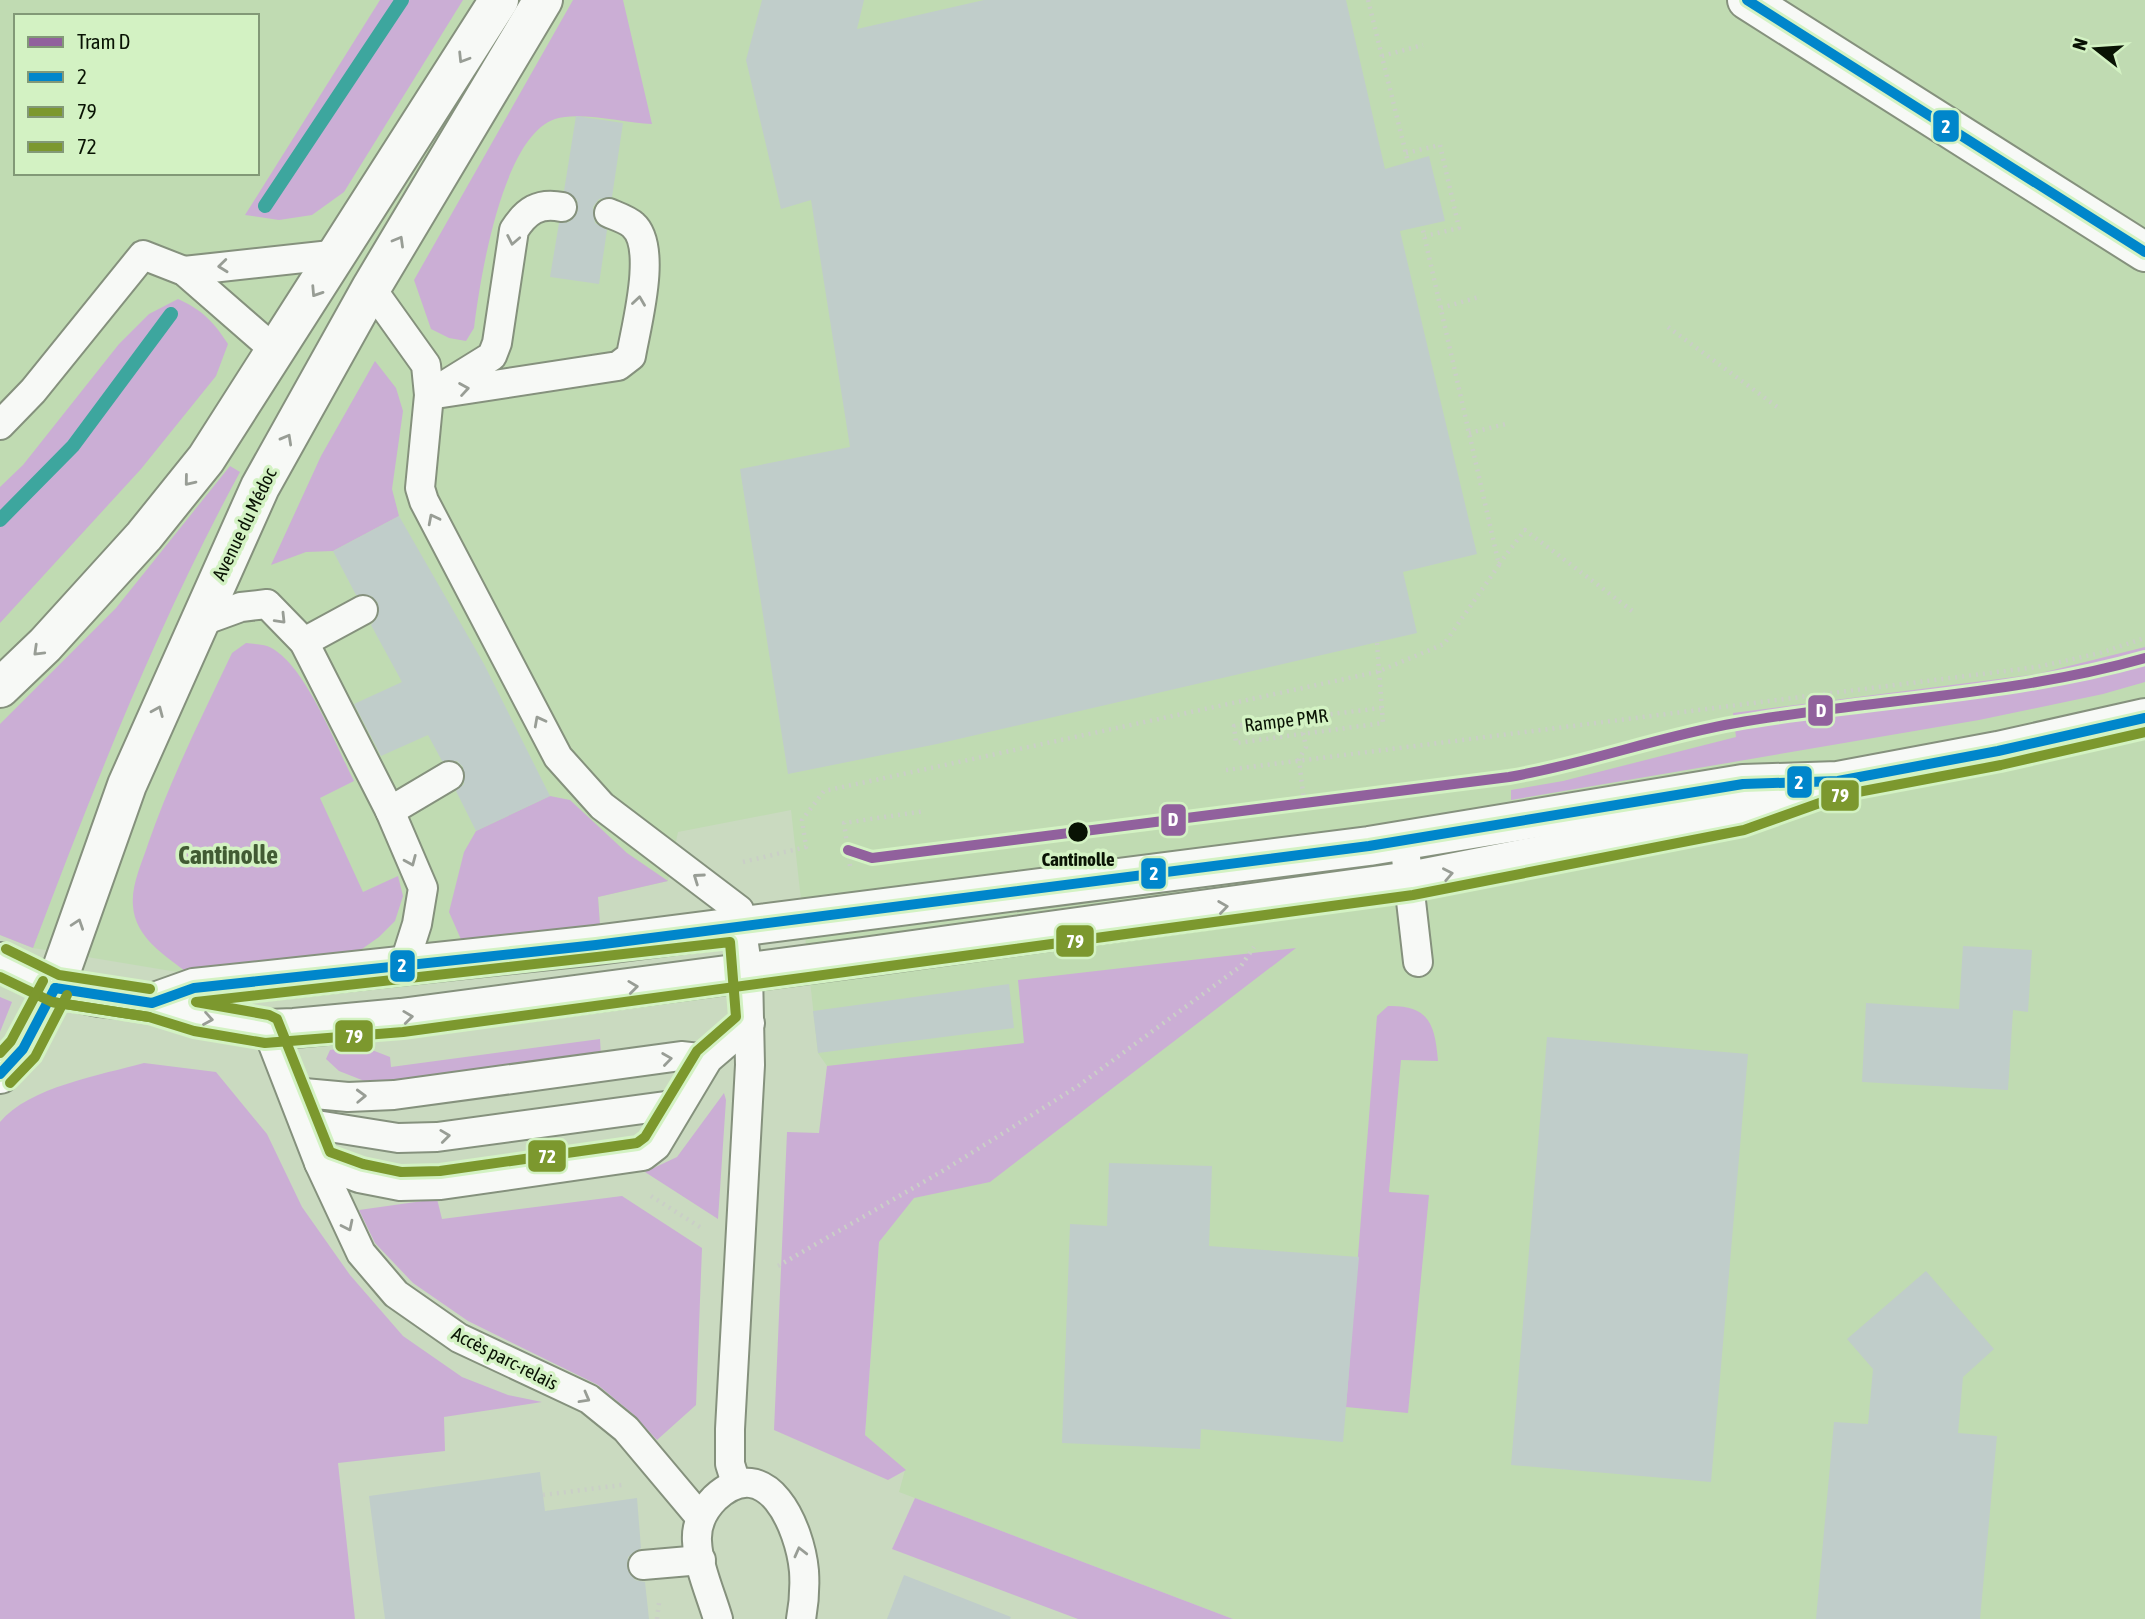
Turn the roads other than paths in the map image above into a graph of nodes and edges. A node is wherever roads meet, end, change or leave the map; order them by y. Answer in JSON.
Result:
{"nodes":[{"id":1,"x":499,"y":0,"type":"edge"},
{"id":2,"x":543,"y":0,"type":"edge"},
{"id":3,"x":1747,"y":0,"type":"edge"},
{"id":4,"x":562,"y":207,"type":"dead end"},
{"id":5,"x":609,"y":213,"type":"dead end"},
{"id":6,"x":2145,"y":252,"type":"edge"},
{"id":7,"x":340,"y":254,"type":"junction"},
{"id":8,"x":184,"y":271,"type":"junction"},
{"id":9,"x":371,"y":288,"type":"junction"},
{"id":10,"x":276,"y":352,"type":"junction"},
{"id":11,"x":429,"y":395,"type":"junction"},
{"id":12,"x":0,"y":425,"type":"edge"},
{"id":13,"x":363,"y":610,"type":"dead end"},
{"id":14,"x":197,"y":623,"type":"junction"},
{"id":15,"x":304,"y":642,"type":"junction"},
{"id":16,"x":0,"y":688,"type":"edge"},
{"id":17,"x":2145,"y":718,"type":"edge"},
{"id":18,"x":528,"y":751,"type":"dead end"},
{"id":19,"x":558,"y":757,"type":"junction"},
{"id":20,"x":449,"y":776,"type":"dead end"},
{"id":21,"x":1838,"y":781,"type":"junction"},
{"id":22,"x":390,"y":811,"type":"junction"},
{"id":23,"x":1404,"y":840,"type":"junction"},
{"id":24,"x":1410,"y":881,"type":"junction"},
{"id":25,"x":743,"y":926,"type":"junction"},
{"id":26,"x":0,"y":962,"type":"edge"},
{"id":27,"x":1418,"y":962,"type":"dead end"},
{"id":28,"x":404,"y":965,"type":"junction"},
{"id":29,"x":748,"y":972,"type":"junction"},
{"id":30,"x":55,"y":988,"type":"junction"},
{"id":31,"x":152,"y":1003,"type":"junction"},
{"id":32,"x":750,"y":1023,"type":"junction"},
{"id":33,"x":267,"y":1029,"type":"junction"},
{"id":34,"x":708,"y":1059,"type":"junction"},
{"id":35,"x":0,"y":1074,"type":"edge"},
{"id":36,"x":293,"y":1092,"type":"junction"},
{"id":37,"x":680,"y":1104,"type":"junction"},
{"id":38,"x":304,"y":1123,"type":"junction"},
{"id":39,"x":319,"y":1163,"type":"junction"},
{"id":40,"x":736,"y":1483,"type":"junction"},
{"id":41,"x":700,"y":1517,"type":"junction"},
{"id":42,"x":701,"y":1560,"type":"junction"},
{"id":43,"x":643,"y":1565,"type":"dead end"},
{"id":44,"x":718,"y":1619,"type":"edge"},
{"id":45,"x":801,"y":1619,"type":"edge"}],
"edges":[{"from":1,"to":7,"type":"street","one_way":true},
{"from":9,"to":2,"type":"street","name":"Avenue du Médoc","one_way":true},
{"from":3,"to":6,"type":"street"},
{"from":4,"to":11,"type":"lane","one_way":true},
{"from":11,"to":5,"type":"lane","one_way":true},
{"from":7,"to":8,"type":"lane","one_way":true},
{"from":7,"to":10,"type":"street","one_way":true},
{"from":8,"to":10,"type":"lane"},
{"from":8,"to":12,"type":"lane"},
{"from":9,"to":11,"type":"lane"},
{"from":14,"to":9,"type":"street","name":"Avenue du Médoc","one_way":true},
{"from":10,"to":16,"type":"street","one_way":true},
{"from":19,"to":11,"type":"lane","one_way":true},
{"from":13,"to":15,"type":"lane"},
{"from":14,"to":15,"type":"lane","one_way":true},
{"from":30,"to":14,"type":"street","name":"Avenue du Médoc","one_way":true},
{"from":15,"to":22,"type":"lane"},
{"from":17,"to":21,"type":"street"},
{"from":18,"to":19,"type":"lane"},
{"from":25,"to":19,"type":"lane","one_way":true},
{"from":20,"to":22,"type":"lane"},
{"from":21,"to":23,"type":"street"},
{"from":24,"to":21,"type":"street","one_way":true},
{"from":22,"to":28,"type":"lane","one_way":true},
{"from":23,"to":24,"type":"lane"},
{"from":23,"to":25,"type":"street"},
{"from":24,"to":27,"type":"lane"},
{"from":29,"to":24,"type":"street","one_way":true},
{"from":25,"to":28,"type":"street"},
{"from":25,"to":29,"type":"lane"},
{"from":26,"to":30,"type":"street"},
{"from":28,"to":31,"type":"street"},
{"from":29,"to":32,"type":"lane"},
{"from":33,"to":29,"type":"street","one_way":true},
{"from":30,"to":31,"type":"street"},
{"from":30,"to":35,"type":"street","name":"Avenue du Médoc"},
{"from":31,"to":33,"type":"street","one_way":true},
{"from":32,"to":34,"type":"lane"},
{"from":32,"to":40,"type":"lane"},
{"from":33,"to":36,"type":"lane","name":"Accès parc-relais"},
{"from":36,"to":34,"type":"lane","one_way":true},
{"from":34,"to":37,"type":"lane"},
{"from":36,"to":38,"type":"lane","name":"Accès parc-relais"},
{"from":38,"to":37,"type":"lane","one_way":true},
{"from":37,"to":39,"type":"lane"},
{"from":38,"to":39,"type":"lane","name":"Accès parc-relais"},
{"from":39,"to":41,"type":"lane","name":"Accès parc-relais","one_way":true},
{"from":40,"to":41,"type":"lane"},
{"from":45,"to":40,"type":"lane","one_way":true},
{"from":41,"to":42,"type":"lane"},
{"from":42,"to":43,"type":"lane"},
{"from":42,"to":44,"type":"lane"}]}
